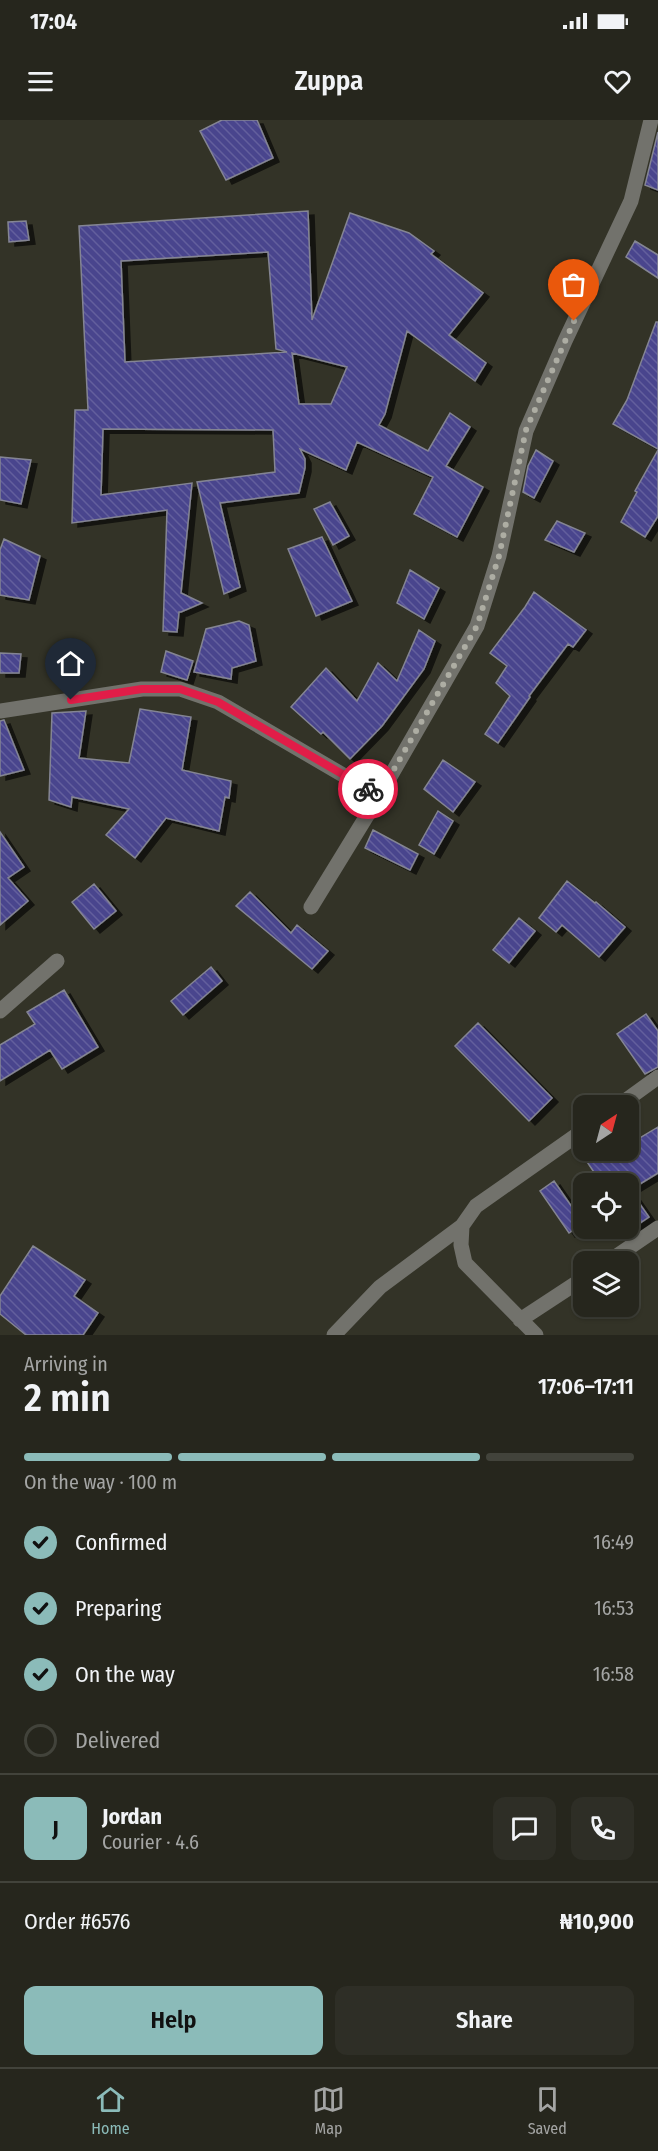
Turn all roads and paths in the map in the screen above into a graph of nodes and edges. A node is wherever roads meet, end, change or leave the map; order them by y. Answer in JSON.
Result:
{"nodes":[{"id":1,"x":651,"y":120,"type":"edge"},
{"id":2,"x":0,"y":711,"type":"edge"},
{"id":3,"x":379,"y":795,"type":"junction"},
{"id":4,"x":311,"y":907,"type":"dead end"},
{"id":5,"x":57,"y":961,"type":"dead end"},
{"id":6,"x":0,"y":1011,"type":"edge"},
{"id":7,"x":658,"y":1077,"type":"edge"},
{"id":8,"x":633,"y":1095,"type":"edge"},
{"id":9,"x":573,"y":1138,"type":"edge"},
{"id":10,"x":462,"y":1226,"type":"junction"},
{"id":11,"x":658,"y":1228,"type":"edge"},
{"id":12,"x":624,"y":1251,"type":"edge"},
{"id":13,"x":573,"y":1285,"type":"edge"},
{"id":14,"x":520,"y":1320,"type":"junction"},
{"id":15,"x":334,"y":1335,"type":"edge"},
{"id":16,"x":536,"y":1335,"type":"edge"}],
"edges":[{"from":1,"to":3,"type":"street"},
{"from":2,"to":3,"type":"street"},
{"from":3,"to":4,"type":"street"},
{"from":5,"to":6,"type":"street"},
{"from":7,"to":8,"type":"street"},
{"from":9,"to":10,"type":"street"},
{"from":10,"to":14,"type":"street"},
{"from":10,"to":15,"type":"street"},
{"from":11,"to":12,"type":"street"},
{"from":13,"to":14,"type":"street"},
{"from":14,"to":16,"type":"street"}]}
